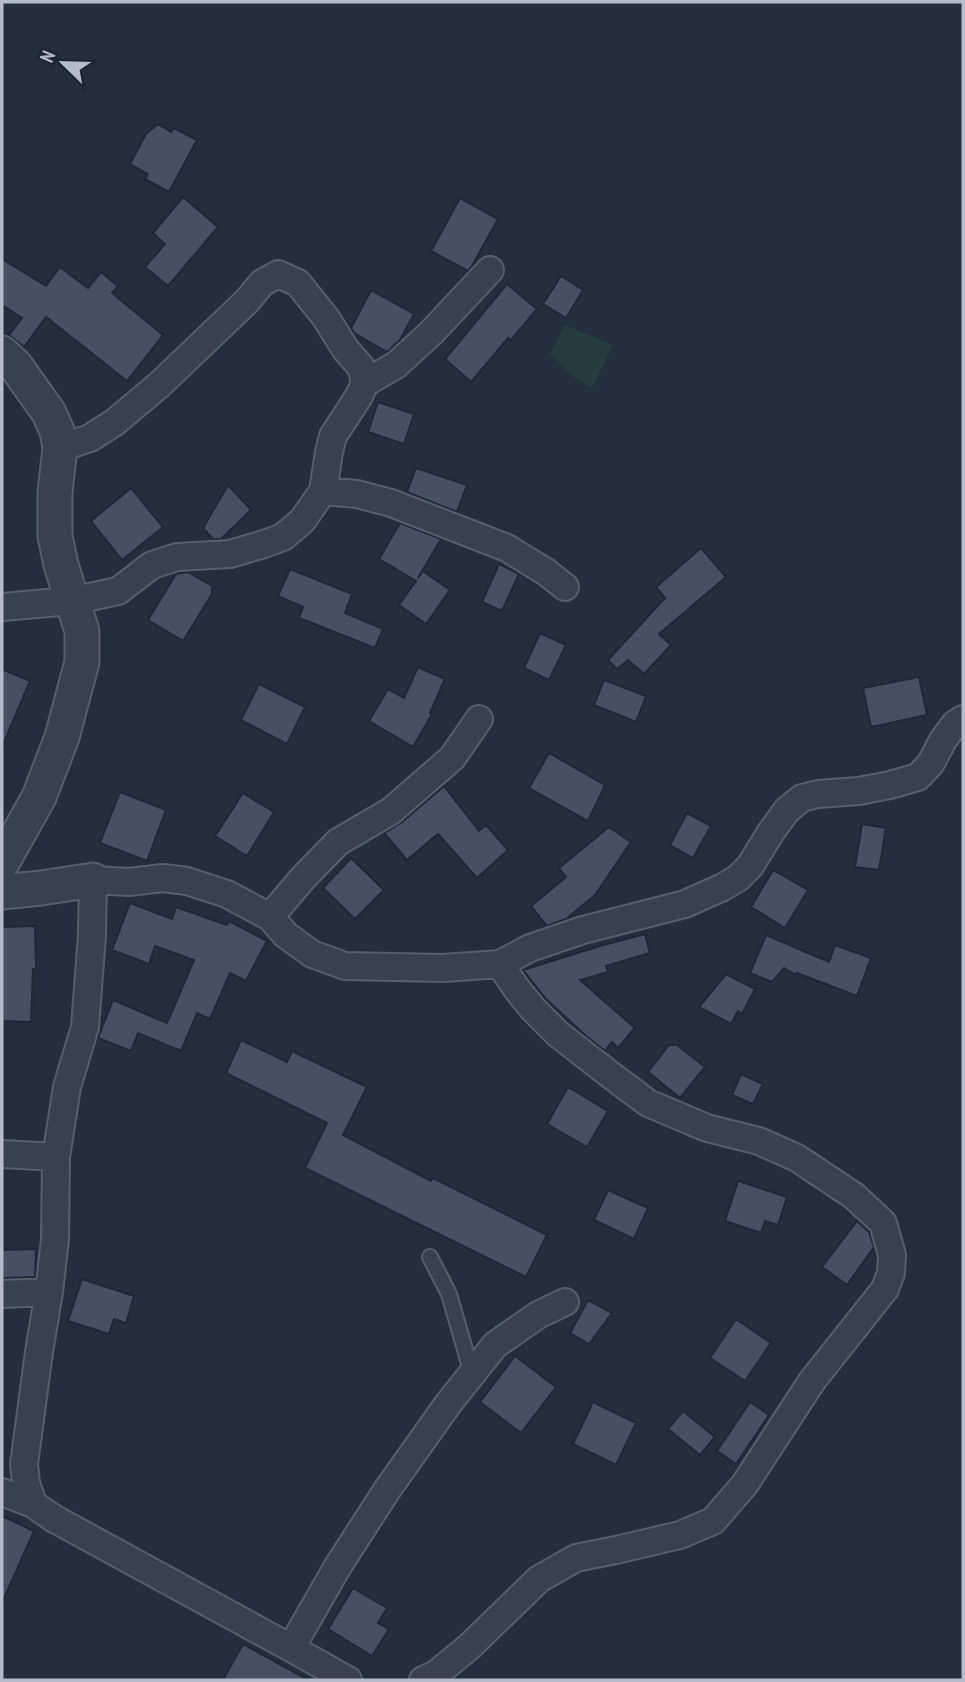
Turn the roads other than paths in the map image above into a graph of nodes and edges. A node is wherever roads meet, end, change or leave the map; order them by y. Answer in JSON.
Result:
{"nodes":[{"id":1,"x":490,"y":270,"type":"dead end"},
{"id":2,"x":2,"y":353,"type":"edge"},
{"id":3,"x":365,"y":383,"type":"junction"},
{"id":4,"x":60,"y":448,"type":"junction"},
{"id":5,"x":323,"y":491,"type":"junction"},
{"id":6,"x":565,"y":587,"type":"dead end"},
{"id":7,"x":71,"y":601,"type":"junction"},
{"id":8,"x":2,"y":607,"type":"edge"},
{"id":9,"x":479,"y":719,"type":"dead end"},
{"id":10,"x":963,"y":719,"type":"edge"},
{"id":11,"x":2,"y":863,"type":"edge"},
{"id":12,"x":93,"y":880,"type":"junction"},
{"id":13,"x":2,"y":892,"type":"edge"},
{"id":14,"x":270,"y":917,"type":"junction"},
{"id":15,"x":500,"y":964,"type":"junction"},
{"id":16,"x":2,"y":1154,"type":"edge"},
{"id":17,"x":56,"y":1157,"type":"junction"},
{"id":18,"x":430,"y":1256,"type":"dead end"},
{"id":19,"x":49,"y":1292,"type":"junction"},
{"id":20,"x":2,"y":1294,"type":"edge"},
{"id":21,"x":565,"y":1302,"type":"dead end"},
{"id":22,"x":472,"y":1374,"type":"junction"},
{"id":23,"x":27,"y":1441,"type":"junction"},
{"id":24,"x":2,"y":1461,"type":"edge"},
{"id":25,"x":2,"y":1492,"type":"edge"},
{"id":26,"x":33,"y":1504,"type":"junction"},
{"id":27,"x":291,"y":1648,"type":"junction"},
{"id":28,"x":348,"y":1680,"type":"edge"},
{"id":29,"x":423,"y":1680,"type":"edge"}],
"edges":[{"from":1,"to":3,"type":"street"},
{"from":2,"to":4,"type":"street"},
{"from":3,"to":4,"type":"street"},
{"from":3,"to":5,"type":"street"},
{"from":4,"to":7,"type":"street"},
{"from":5,"to":6,"type":"street"},
{"from":5,"to":7,"type":"street"},
{"from":7,"to":8,"type":"street"},
{"from":7,"to":11,"type":"street"},
{"from":9,"to":14,"type":"street"},
{"from":10,"to":15,"type":"street"},
{"from":12,"to":13,"type":"street"},
{"from":12,"to":14,"type":"street"},
{"from":12,"to":17,"type":"street"},
{"from":14,"to":15,"type":"street"},
{"from":15,"to":29,"type":"street"},
{"from":16,"to":17,"type":"street"},
{"from":17,"to":19,"type":"street"},
{"from":18,"to":22,"type":"lane"},
{"from":19,"to":20,"type":"street"},
{"from":19,"to":23,"type":"street"},
{"from":21,"to":22,"type":"street"},
{"from":22,"to":27,"type":"street"},
{"from":23,"to":24,"type":"street"},
{"from":23,"to":26,"type":"street"},
{"from":25,"to":26,"type":"street"},
{"from":26,"to":27,"type":"street"},
{"from":27,"to":28,"type":"street"}]}
